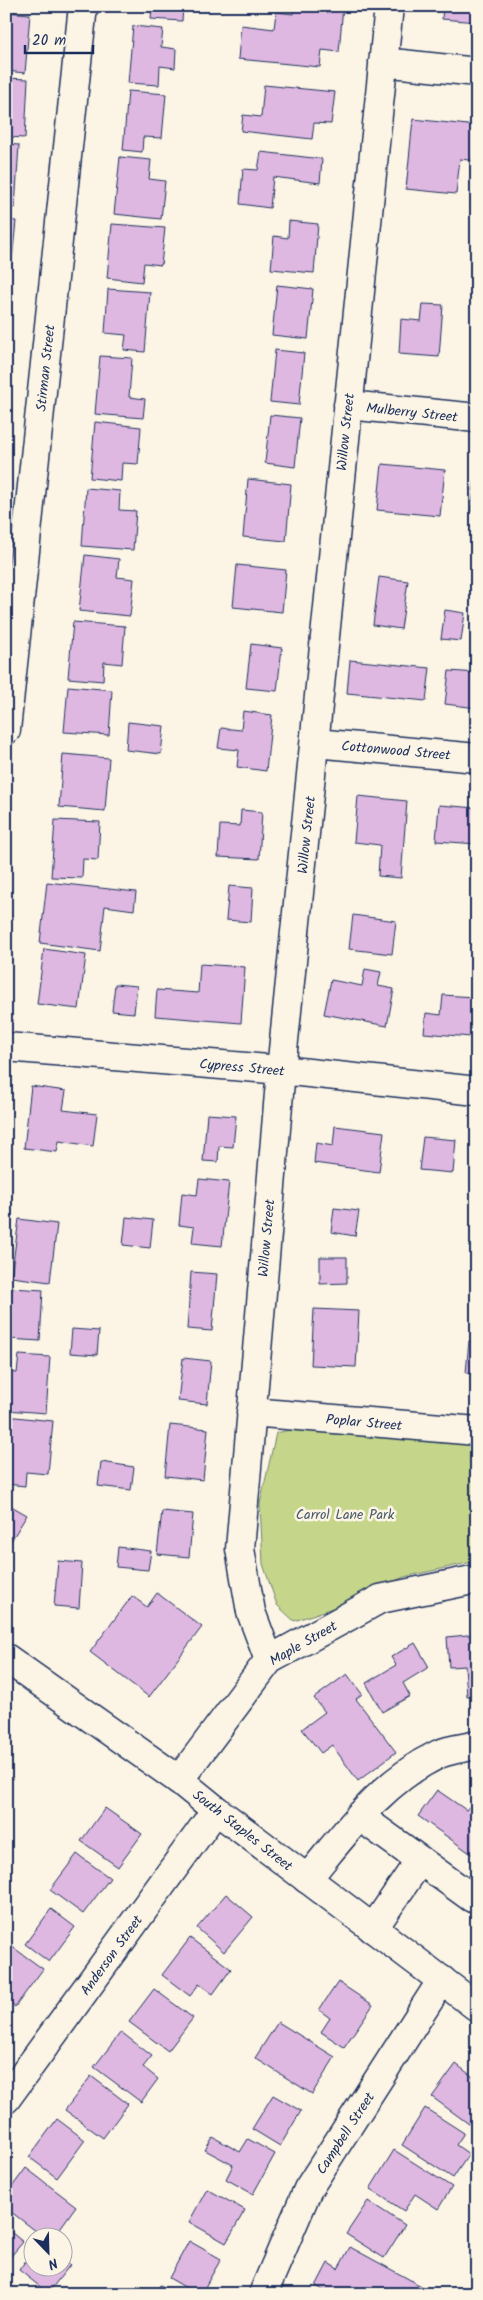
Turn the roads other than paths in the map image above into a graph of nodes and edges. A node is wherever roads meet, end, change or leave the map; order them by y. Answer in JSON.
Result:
{"nodes":[{"id":1,"x":83,"y":6,"type":"edge"},
{"id":2,"x":389,"y":6,"type":"edge"},
{"id":3,"x":383,"y":62,"type":"junction"},
{"id":4,"x":477,"y":72,"type":"edge"},
{"id":5,"x":348,"y":405,"type":"junction"},
{"id":6,"x":477,"y":418,"type":"edge"},
{"id":7,"x":6,"y":730,"type":"edge"},
{"id":8,"x":315,"y":743,"type":"junction"},
{"id":9,"x":477,"y":758,"type":"edge"},
{"id":10,"x":6,"y":1046,"type":"edge"},
{"id":11,"x":281,"y":1070,"type":"junction"},
{"id":12,"x":477,"y":1091,"type":"edge"},
{"id":13,"x":251,"y":1412,"type":"junction"},
{"id":14,"x":477,"y":1431,"type":"edge"},
{"id":15,"x":477,"y":1579,"type":"edge"},
{"id":16,"x":6,"y":1658,"type":"edge"},
{"id":17,"x":269,"y":1660,"type":"junction"},
{"id":18,"x":477,"y":1745,"type":"edge"},
{"id":19,"x":179,"y":1780,"type":"junction"},
{"id":20,"x":216,"y":1810,"type":"junction"},
{"id":21,"x":359,"y":1816,"type":"junction"},
{"id":22,"x":420,"y":1860,"type":"junction"},
{"id":23,"x":307,"y":1879,"type":"junction"},
{"id":24,"x":472,"y":1898,"type":"dead end"},
{"id":25,"x":373,"y":1929,"type":"junction"},
{"id":26,"x":442,"y":1980,"type":"junction"},
{"id":27,"x":477,"y":2007,"type":"edge"},
{"id":28,"x":6,"y":2099,"type":"edge"},
{"id":29,"x":263,"y":2294,"type":"edge"}],
"edges":[{"from":1,"to":7,"type":"street","name":"Stirman Street"},
{"from":2,"to":3,"type":"street","name":"Willow Street"},
{"from":3,"to":4,"type":"street"},
{"from":3,"to":5,"type":"street","name":"Willow Street"},
{"from":5,"to":6,"type":"street","name":"Mulberry Street"},
{"from":5,"to":8,"type":"street","name":"Willow Street"},
{"from":8,"to":9,"type":"street","name":"Cottonwood Street"},
{"from":8,"to":11,"type":"street","name":"Willow Street"},
{"from":10,"to":11,"type":"street","name":"Cypress Street"},
{"from":11,"to":12,"type":"street","name":"Cypress Street"},
{"from":11,"to":13,"type":"street","name":"Willow Street"},
{"from":13,"to":14,"type":"street","name":"Poplar Street"},
{"from":13,"to":17,"type":"street","name":"Willow Street"},
{"from":15,"to":17,"type":"street","name":"Maple Street"},
{"from":16,"to":19,"type":"street","name":"South Staples Street"},
{"from":17,"to":19,"type":"street","name":"Maple Street"},
{"from":18,"to":21,"type":"street"},
{"from":19,"to":20,"type":"street","name":"South Staples Street"},
{"from":20,"to":23,"type":"street","name":"South Staples Street"},
{"from":20,"to":28,"type":"street","name":"Anderson Street"},
{"from":21,"to":22,"type":"street"},
{"from":21,"to":23,"type":"street"},
{"from":22,"to":24,"type":"street"},
{"from":22,"to":25,"type":"street"},
{"from":23,"to":25,"type":"street","name":"South Staples Street"},
{"from":25,"to":26,"type":"street","name":"South Staples Street"},
{"from":26,"to":27,"type":"street","name":"South Staples Street"},
{"from":26,"to":29,"type":"street","name":"Campbell Street"}]}
